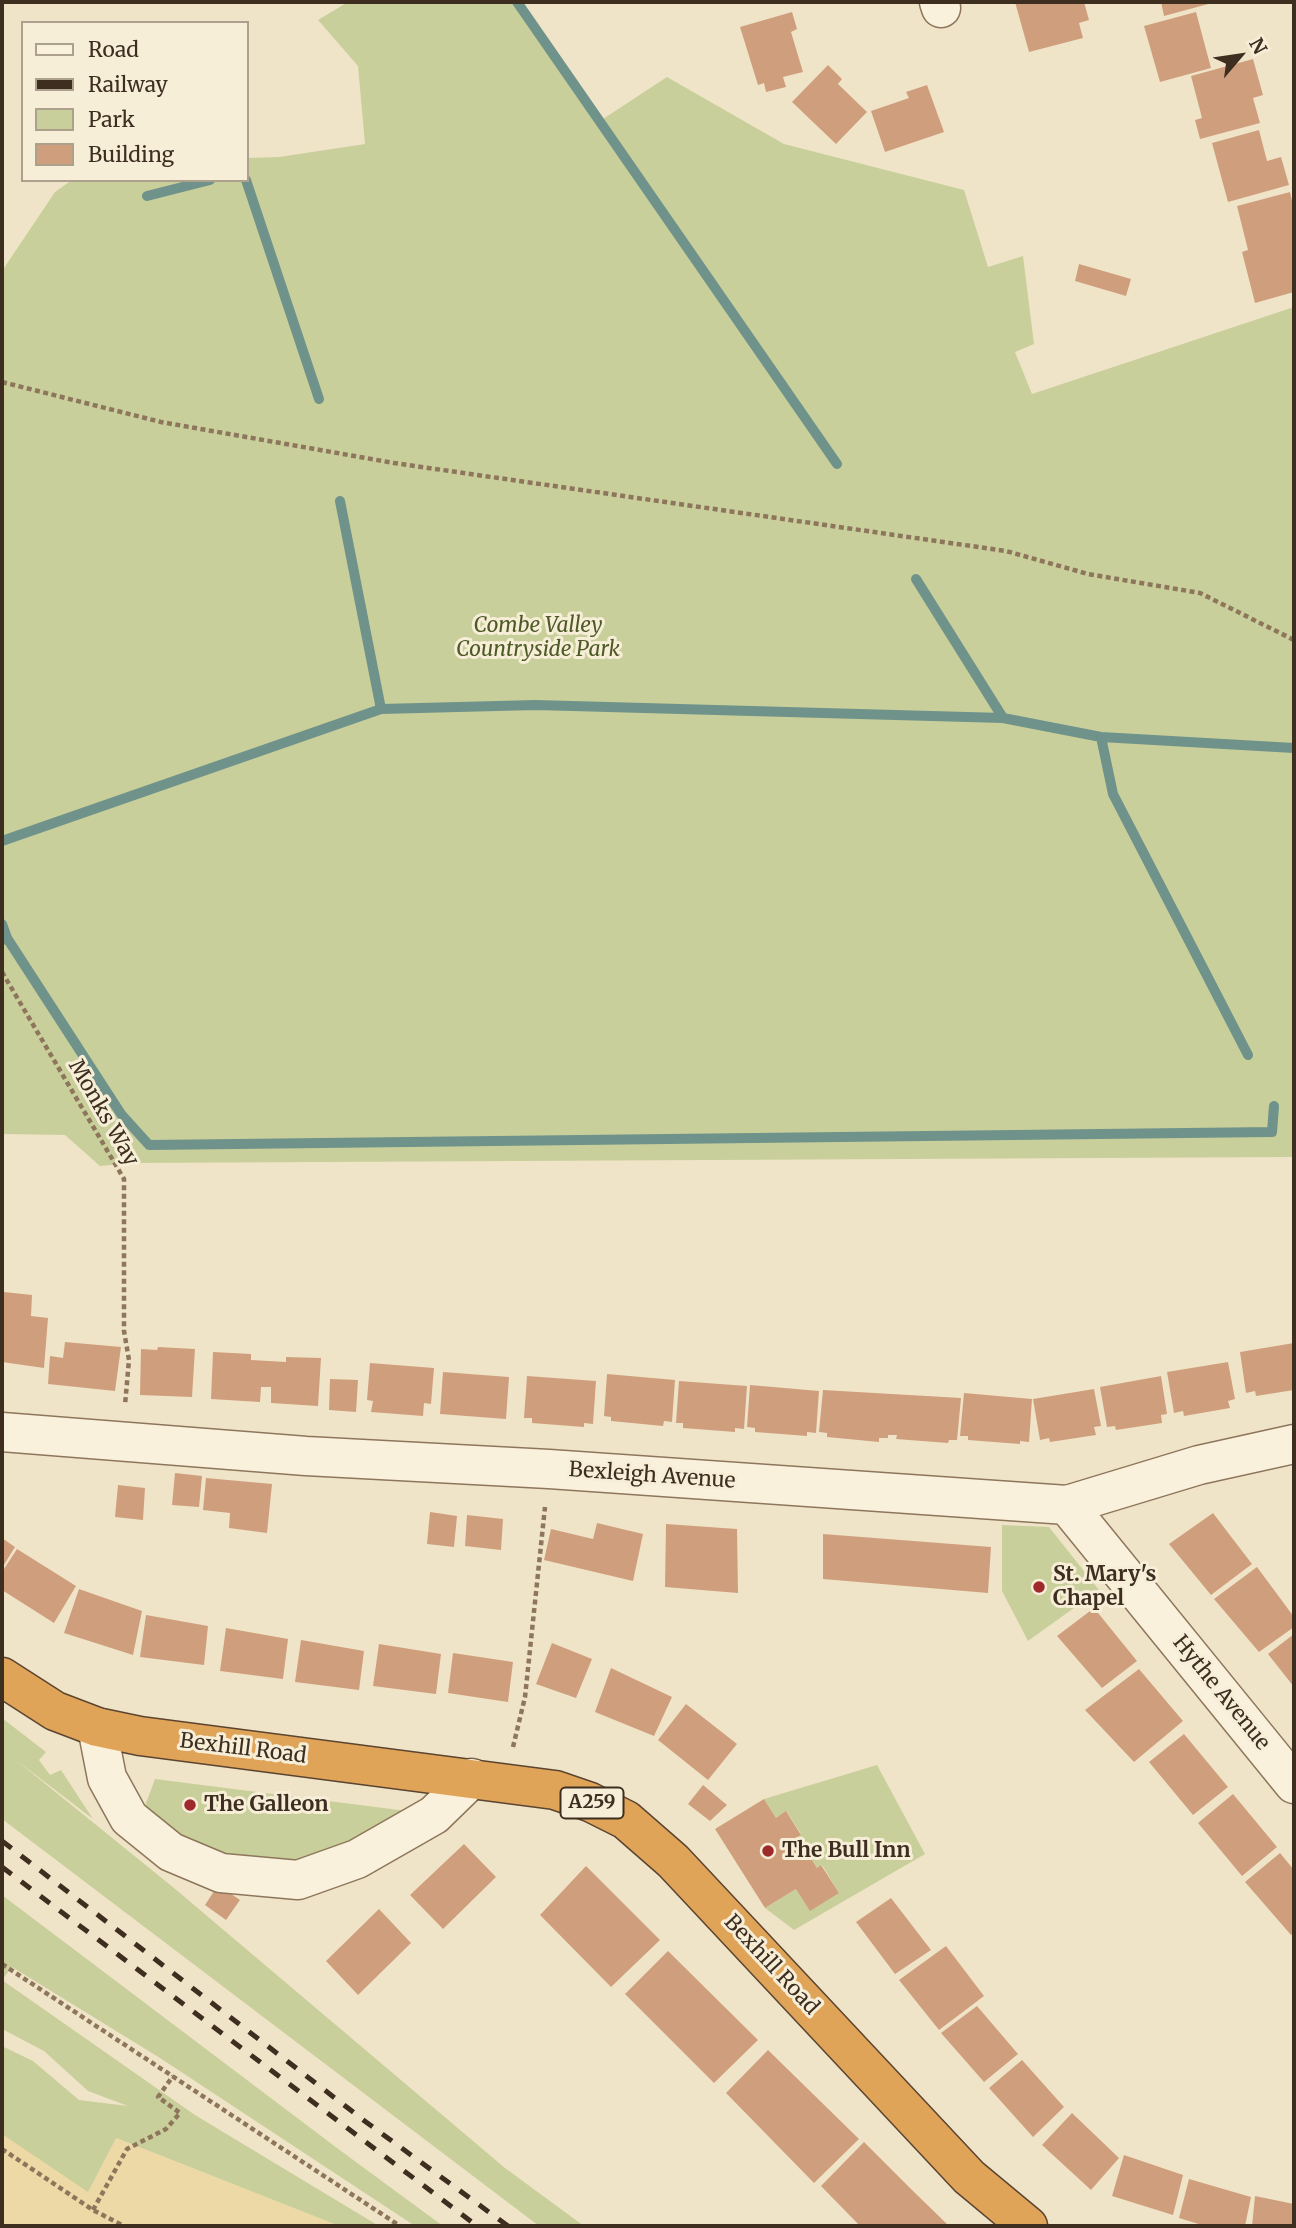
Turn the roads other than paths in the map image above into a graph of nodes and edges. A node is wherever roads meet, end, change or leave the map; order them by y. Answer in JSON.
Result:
{"nodes":[{"id":1,"x":2,"y":1432,"type":"edge"},
{"id":2,"x":1294,"y":1444,"type":"edge"},
{"id":3,"x":1067,"y":1505,"type":"junction"},
{"id":4,"x":2,"y":1677,"type":"edge"},
{"id":5,"x":97,"y":1727,"type":"junction"},
{"id":6,"x":486,"y":1780,"type":"junction"},
{"id":7,"x":1294,"y":1784,"type":"edge"},
{"id":8,"x":1028,"y":2226,"type":"edge"}],
"edges":[{"from":1,"to":3,"type":"street","name":"Bexleigh Avenue"},
{"from":2,"to":3,"type":"street","name":"Bexleigh Avenue"},
{"from":3,"to":7,"type":"street","name":"Hythe Avenue"},
{"from":4,"to":5,"type":"highway","name":"Bexhill Road","number":"A259"},
{"from":5,"to":6,"type":"highway","name":"Bexhill Road","number":"A259"},
{"from":5,"to":6,"type":"street"},
{"from":6,"to":8,"type":"highway","name":"Bexhill Road","number":"A259"}]}
